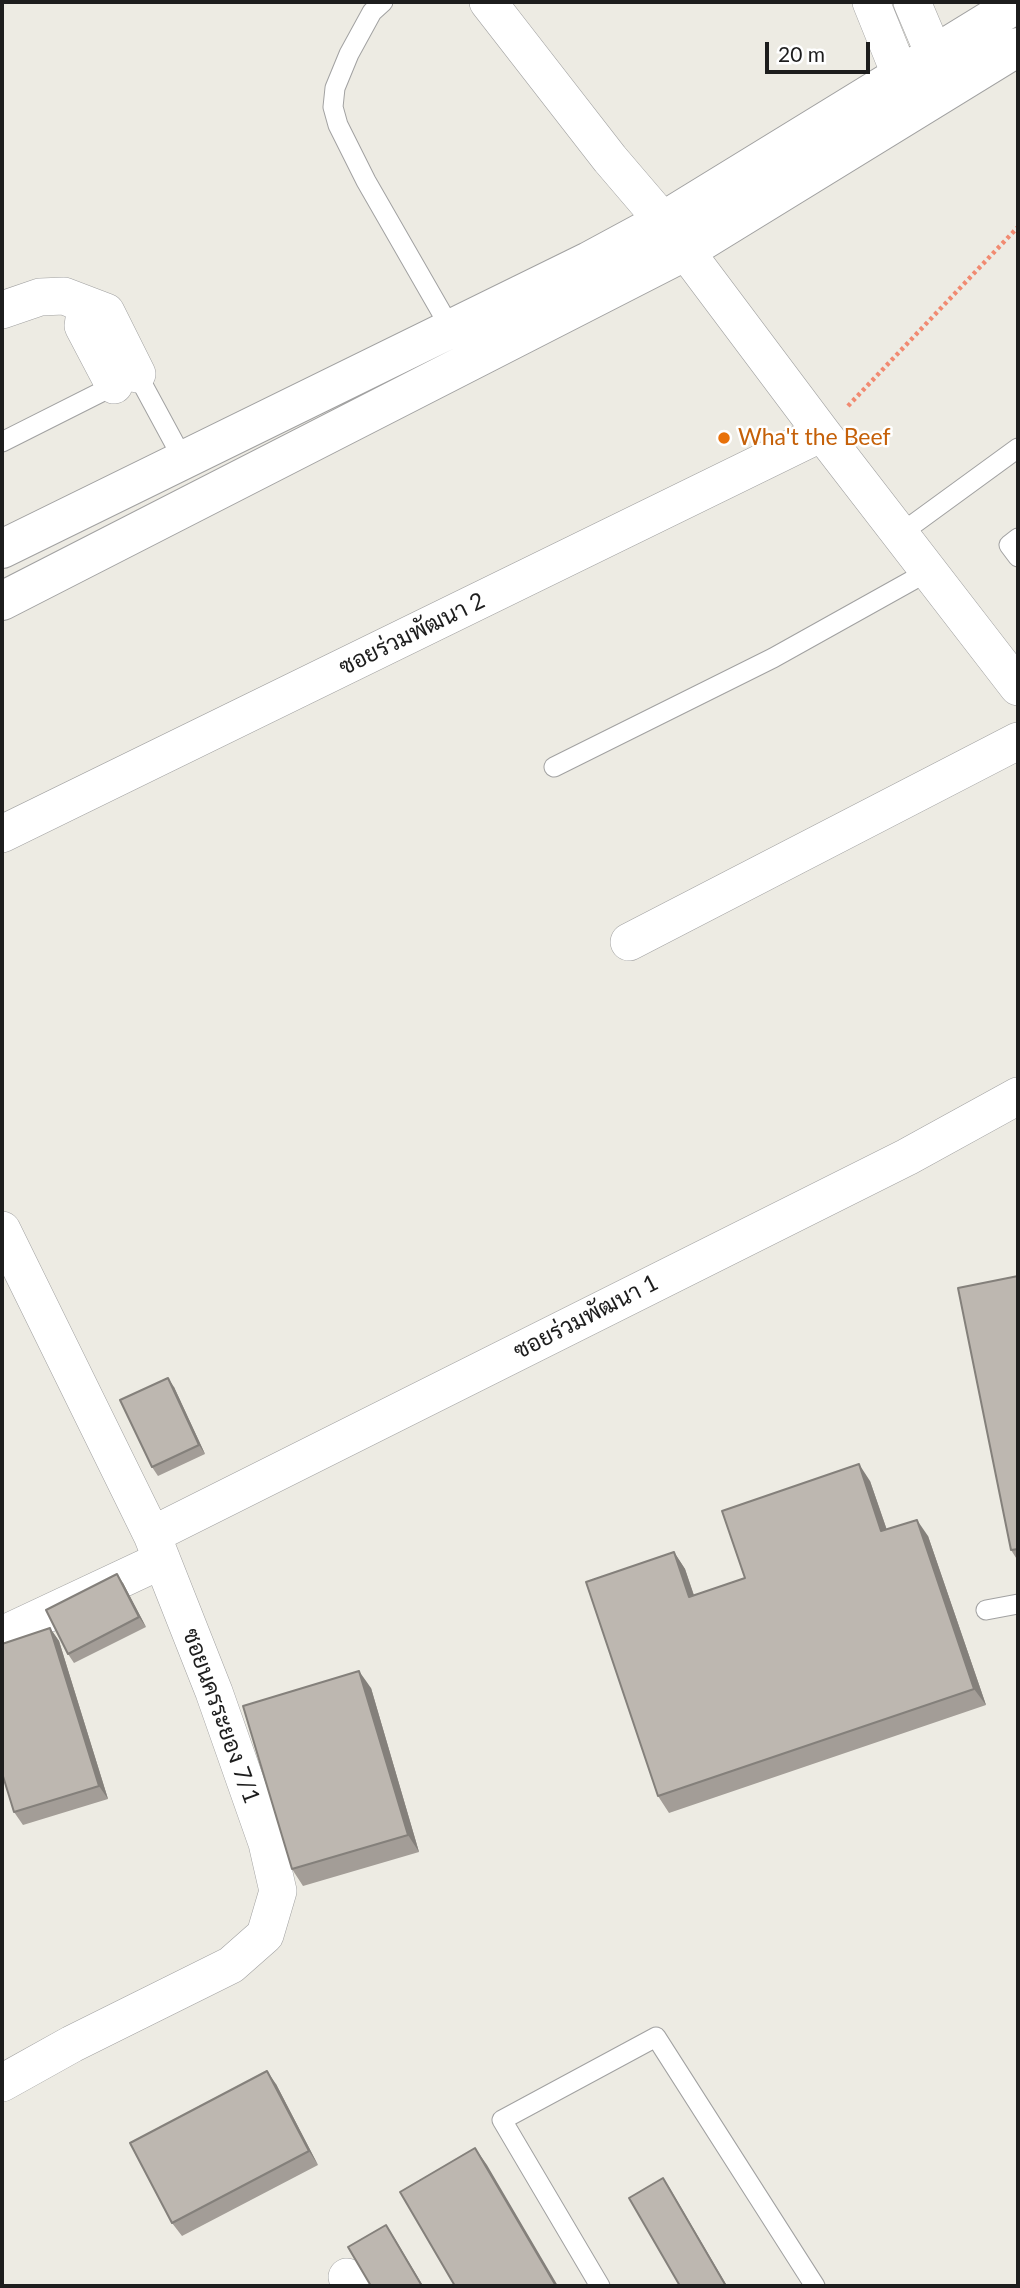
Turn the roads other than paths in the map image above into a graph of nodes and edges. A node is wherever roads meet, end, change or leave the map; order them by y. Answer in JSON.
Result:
{"nodes":[{"id":1,"x":383,"y":2,"type":"edge"},
{"id":2,"x":488,"y":2,"type":"edge"},
{"id":3,"x":871,"y":2,"type":"edge"},
{"id":4,"x":912,"y":2,"type":"edge"},
{"id":5,"x":1018,"y":2,"type":"edge"},
{"id":6,"x":1018,"y":47,"type":"edge"},
{"id":7,"x":934,"y":54,"type":"junction"},
{"id":8,"x":900,"y":74,"type":"junction"},
{"id":9,"x":663,"y":221,"type":"junction"},
{"id":10,"x":686,"y":251,"type":"junction"},
{"id":11,"x":2,"y":310,"type":"edge"},
{"id":12,"x":451,"y":329,"type":"junction"},
{"id":13,"x":125,"y":380,"type":"junction"},
{"id":14,"x":822,"y":433,"type":"junction"},
{"id":15,"x":2,"y":442,"type":"edge"},
{"id":16,"x":1018,"y":448,"type":"edge"},
{"id":17,"x":184,"y":461,"type":"junction"},
{"id":18,"x":900,"y":534,"type":"junction"},
{"id":19,"x":1018,"y":538,"type":"edge"},
{"id":20,"x":2,"y":549,"type":"edge"},
{"id":21,"x":1018,"y":557,"type":"edge"},
{"id":22,"x":929,"y":571,"type":"junction"},
{"id":23,"x":2,"y":601,"type":"edge"},
{"id":24,"x":1016,"y":678,"type":"edge"},
{"id":25,"x":1018,"y":741,"type":"edge"},
{"id":26,"x":554,"y":767,"type":"dead end"},
{"id":27,"x":2,"y":834,"type":"edge"},
{"id":28,"x":629,"y":942,"type":"dead end"},
{"id":29,"x":1018,"y":1096,"type":"edge"},
{"id":30,"x":2,"y":1230,"type":"edge"},
{"id":31,"x":157,"y":1547,"type":"junction"},
{"id":32,"x":1018,"y":1604,"type":"edge"},
{"id":33,"x":986,"y":1610,"type":"dead end"},
{"id":34,"x":2,"y":1636,"type":"edge"},
{"id":35,"x":2,"y":2083,"type":"edge"},
{"id":36,"x":600,"y":2286,"type":"edge"},
{"id":37,"x":815,"y":2286,"type":"edge"}],
"edges":[{"from":1,"to":12,"type":"lane"},
{"from":2,"to":9,"type":"street"},
{"from":3,"to":8,"type":"street"},
{"from":4,"to":7,"type":"street"},
{"from":5,"to":7,"type":"street"},
{"from":6,"to":10,"type":"street"},
{"from":7,"to":8,"type":"street"},
{"from":8,"to":9,"type":"street"},
{"from":9,"to":10,"type":"street"},
{"from":9,"to":12,"type":"street"},
{"from":10,"to":14,"type":"street"},
{"from":10,"to":23,"type":"street"},
{"from":11,"to":13,"type":"street"},
{"from":12,"to":17,"type":"street"},
{"from":13,"to":15,"type":"lane"},
{"from":13,"to":17,"type":"lane"},
{"from":14,"to":18,"type":"street"},
{"from":14,"to":27,"type":"street","name":"ซอยร่วมพัฒนา 2"},
{"from":16,"to":18,"type":"lane"},
{"from":17,"to":20,"type":"street"},
{"from":18,"to":22,"type":"street"},
{"from":19,"to":21,"type":"lane"},
{"from":22,"to":24,"type":"street"},
{"from":22,"to":26,"type":"lane"},
{"from":25,"to":28,"type":"street"},
{"from":29,"to":31,"type":"street","name":"ซอยร่วมพัฒนา 1"},
{"from":30,"to":31,"type":"street","name":"ซอยนครระยอง 7/1"},
{"from":31,"to":34,"type":"street","name":"ซอยร่วมพัฒนา 1"},
{"from":31,"to":35,"type":"street","name":"ซอยนครระยอง 7/1"},
{"from":32,"to":33,"type":"lane"},
{"from":36,"to":37,"type":"lane"}]}
